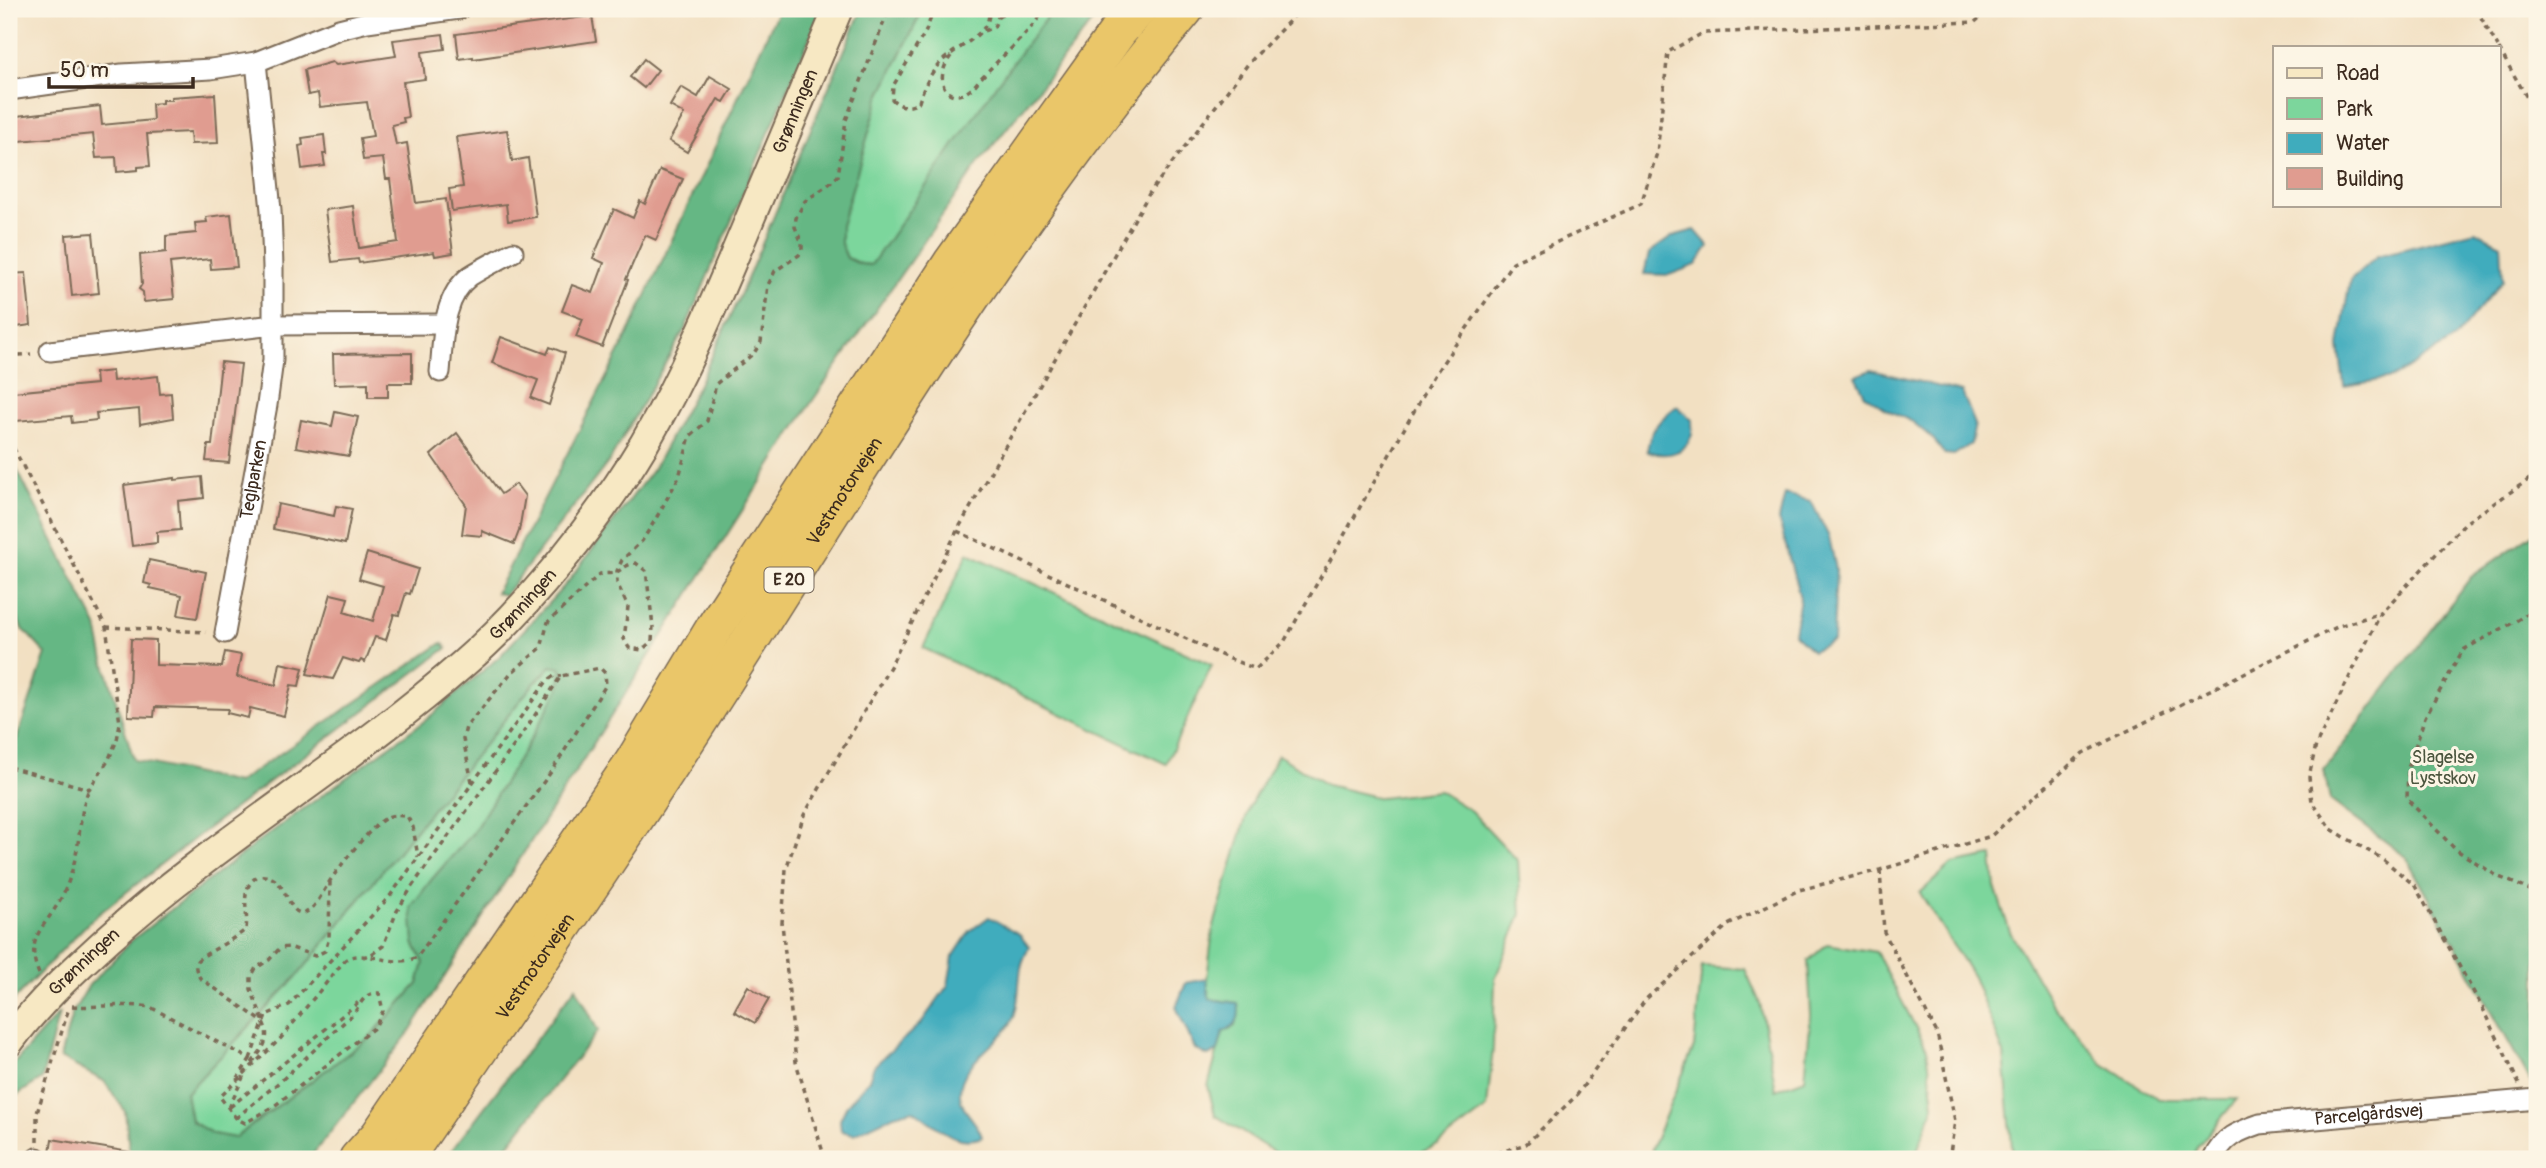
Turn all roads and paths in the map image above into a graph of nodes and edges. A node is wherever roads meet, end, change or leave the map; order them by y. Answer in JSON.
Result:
{"nodes":[{"id":1,"x":459,"y":9,"type":"edge"},
{"id":2,"x":838,"y":9,"type":"edge"},
{"id":3,"x":889,"y":9,"type":"edge"},
{"id":4,"x":934,"y":9,"type":"edge"},
{"id":5,"x":990,"y":9,"type":"edge"},
{"id":6,"x":1013,"y":9,"type":"edge"},
{"id":7,"x":1045,"y":9,"type":"edge"},
{"id":8,"x":1138,"y":9,"type":"edge"},
{"id":9,"x":1185,"y":9,"type":"edge"},
{"id":10,"x":1304,"y":9,"type":"edge"},
{"id":11,"x":1990,"y":9,"type":"edge"},
{"id":12,"x":2476,"y":9,"type":"edge"},
{"id":13,"x":998,"y":17,"type":"junction"},
{"id":14,"x":982,"y":32,"type":"junction"},
{"id":15,"x":2497,"y":46,"type":"edge"},
{"id":16,"x":956,"y":48,"type":"junction"},
{"id":17,"x":2500,"y":51,"type":"edge"},
{"id":18,"x":256,"y":62,"type":"junction"},
{"id":19,"x":9,"y":90,"type":"edge"},
{"id":20,"x":2537,"y":115,"type":"edge"},
{"id":21,"x":513,"y":252,"type":"dead end"},
{"id":22,"x":444,"y":324,"type":"junction"},
{"id":23,"x":274,"y":325,"type":"junction"},
{"id":24,"x":50,"y":351,"type":"dead end"},
{"id":25,"x":439,"y":372,"type":"dead end"},
{"id":26,"x":9,"y":439,"type":"edge"},
{"id":27,"x":2537,"y":474,"type":"edge"},
{"id":28,"x":957,"y":531,"type":"junction"},
{"id":29,"x":617,"y":572,"type":"junction"},
{"id":30,"x":2537,"y":607,"type":"edge"},
{"id":31,"x":2381,"y":613,"type":"junction"},
{"id":32,"x":106,"y":627,"type":"junction"},
{"id":33,"x":225,"y":633,"type":"joint"},
{"id":34,"x":561,"y":676,"type":"junction"},
{"id":35,"x":9,"y":767,"type":"edge"},
{"id":36,"x":472,"y":782,"type":"junction"},
{"id":37,"x":89,"y":789,"type":"junction"},
{"id":38,"x":418,"y":857,"type":"junction"},
{"id":39,"x":1881,"y":870,"type":"junction"},
{"id":40,"x":330,"y":880,"type":"junction"},
{"id":41,"x":2537,"y":893,"type":"edge"},
{"id":42,"x":363,"y":957,"type":"junction"},
{"id":43,"x":53,"y":991,"type":"junction"},
{"id":44,"x":363,"y":999,"type":"junction"},
{"id":45,"x":263,"y":1022,"type":"junction"},
{"id":46,"x":9,"y":1042,"type":"edge"},
{"id":47,"x":250,"y":1059,"type":"junction"},
{"id":48,"x":245,"y":1073,"type":"junction"},
{"id":49,"x":235,"y":1083,"type":"junction"},
{"id":50,"x":2532,"y":1099,"type":"edge"},
{"id":51,"x":229,"y":1108,"type":"junction"},
{"id":52,"x":236,"y":1118,"type":"junction"},
{"id":53,"x":37,"y":1158,"type":"edge"},
{"id":54,"x":358,"y":1159,"type":"edge"},
{"id":55,"x":404,"y":1159,"type":"edge"},
{"id":56,"x":825,"y":1159,"type":"edge"},
{"id":57,"x":1478,"y":1159,"type":"edge"},
{"id":58,"x":1950,"y":1159,"type":"edge"},
{"id":59,"x":2213,"y":1159,"type":"edge"}],
"edges":[{"from":1,"to":18,"type":"street"},
{"from":2,"to":43,"type":"main road","name":"Grønningen"},
{"from":3,"to":29,"type":"path"},
{"from":4,"to":16,"type":"path"},
{"from":5,"to":13,"type":"path"},
{"from":5,"to":14,"type":"path"},
{"from":6,"to":13,"type":"path"},
{"from":7,"to":16,"type":"path"},
{"from":8,"to":54,"type":"highway","name":"Vestmotorvejen","number":"E 20"},
{"from":9,"to":55,"type":"highway","name":"Vestmotorvejen","number":"E 20"},
{"from":10,"to":28,"type":"path"},
{"from":11,"to":28,"type":"path"},
{"from":12,"to":15,"type":"path"},
{"from":13,"to":14,"type":"path"},
{"from":14,"to":16,"type":"path"},
{"from":17,"to":20,"type":"path"},
{"from":18,"to":19,"type":"street"},
{"from":18,"to":23,"type":"street","name":"Teglparken"},
{"from":21,"to":22,"type":"street"},
{"from":22,"to":23,"type":"street"},
{"from":22,"to":25,"type":"street"},
{"from":23,"to":24,"type":"street"},
{"from":23,"to":33,"type":"street","name":"Teglparken"},
{"from":26,"to":32,"type":"path"},
{"from":27,"to":31,"type":"path"},
{"from":28,"to":56,"type":"path"},
{"from":29,"to":29,"type":"path"},
{"from":29,"to":36,"type":"path"},
{"from":30,"to":41,"type":"path"},
{"from":31,"to":39,"type":"path"},
{"from":31,"to":50,"type":"path"},
{"from":32,"to":33,"type":"path"},
{"from":32,"to":37,"type":"path"},
{"from":34,"to":36,"type":"path"},
{"from":34,"to":42,"type":"path"},
{"from":34,"to":42,"type":"path"},
{"from":35,"to":37,"type":"path"},
{"from":36,"to":38,"type":"path"},
{"from":37,"to":43,"type":"path"},
{"from":38,"to":40,"type":"path"},
{"from":38,"to":45,"type":"path"},
{"from":39,"to":57,"type":"path"},
{"from":39,"to":58,"type":"path"},
{"from":40,"to":45,"type":"path"},
{"from":40,"to":45,"type":"path"},
{"from":42,"to":48,"type":"path"},
{"from":43,"to":46,"type":"main road","name":"Grønningen"},
{"from":44,"to":51,"type":"path"},
{"from":44,"to":52,"type":"path"},
{"from":44,"to":52,"type":"path"},
{"from":45,"to":47,"type":"path"},
{"from":45,"to":48,"type":"path"},
{"from":47,"to":49,"type":"path"},
{"from":47,"to":53,"type":"path"},
{"from":48,"to":49,"type":"path"},
{"from":48,"to":51,"type":"path"},
{"from":49,"to":51,"type":"path"},
{"from":50,"to":59,"type":"street","name":"Parcelgårdsvej"},
{"from":51,"to":52,"type":"path"}]}
